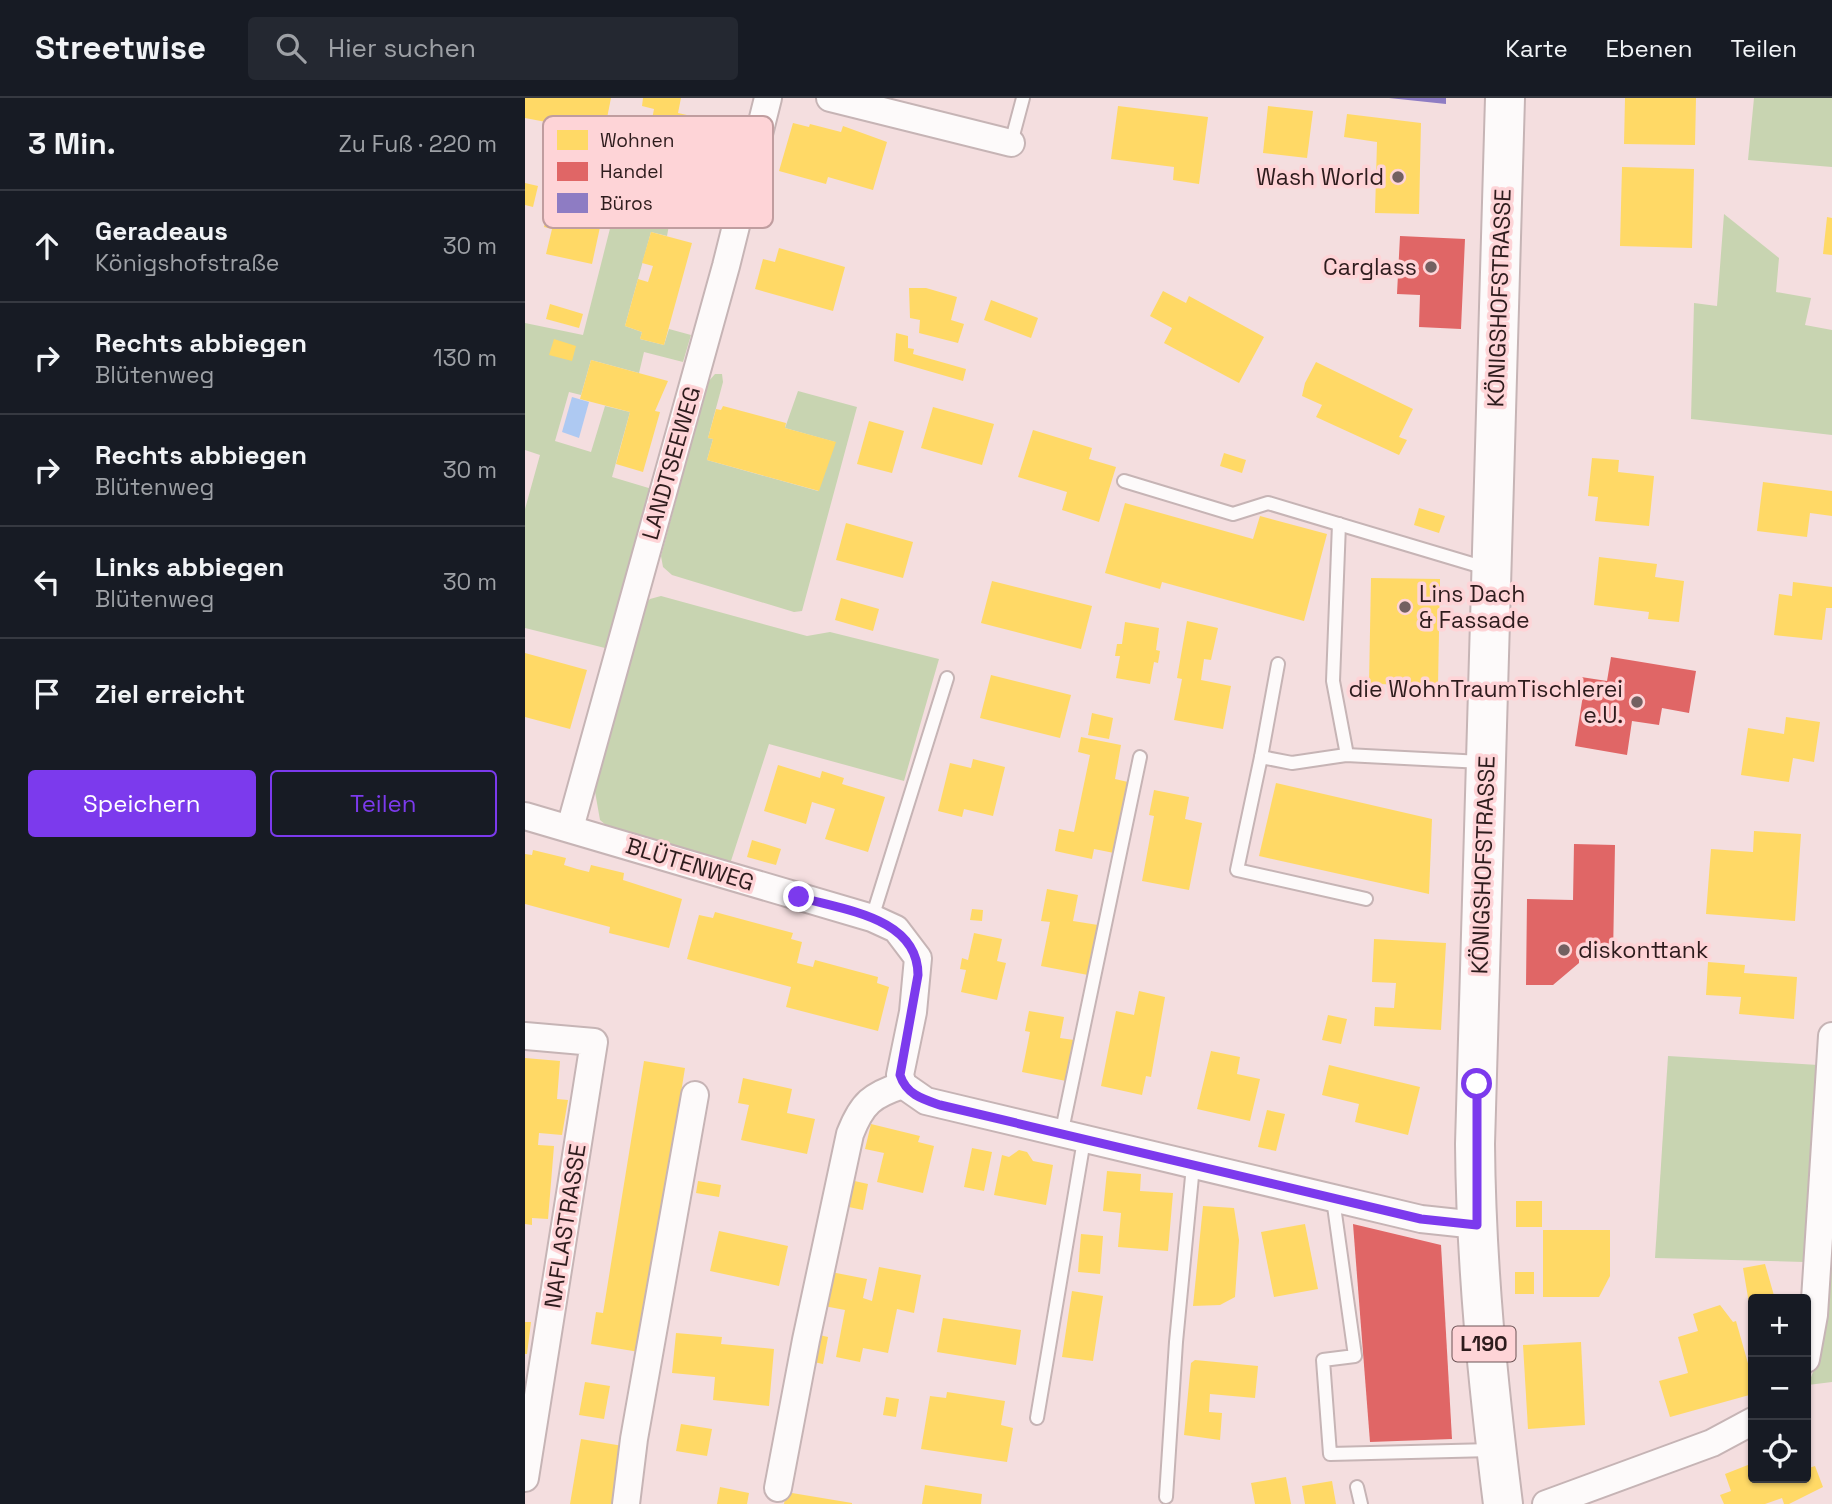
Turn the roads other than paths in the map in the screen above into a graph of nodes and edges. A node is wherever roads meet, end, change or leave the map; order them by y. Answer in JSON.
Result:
{"nodes":[{"id":1,"x":768,"y":98,"type":"edge"},
{"id":2,"x":830,"y":98,"type":"edge"},
{"id":3,"x":1023,"y":98,"type":"edge"},
{"id":4,"x":1505,"y":98,"type":"edge"},
{"id":5,"x":764,"y":116,"type":"edge"},
{"id":6,"x":1011,"y":143,"type":"joint"},
{"id":7,"x":736,"y":228,"type":"edge"},
{"id":8,"x":1124,"y":481,"type":"dead end"},
{"id":9,"x":1339,"y":524,"type":"junction"},
{"id":10,"x":1492,"y":570,"type":"junction"},
{"id":11,"x":1278,"y":664,"type":"dead end"},
{"id":12,"x":947,"y":678,"type":"dead end"},
{"id":13,"x":1347,"y":755,"type":"junction"},
{"id":14,"x":1140,"y":757,"type":"dead end"},
{"id":15,"x":1261,"y":757,"type":"junction"},
{"id":16,"x":1486,"y":762,"type":"junction"},
{"id":17,"x":525,"y":816,"type":"edge"},
{"id":18,"x":570,"y":828,"type":"junction"},
{"id":19,"x":1366,"y":899,"type":"dead end"},
{"id":20,"x":872,"y":918,"type":"junction"},
{"id":21,"x":525,"y":1036,"type":"edge"},
{"id":22,"x":1832,"y":1036,"type":"edge"},
{"id":23,"x":903,"y":1085,"type":"junction"},
{"id":24,"x":695,"y":1095,"type":"dead end"},
{"id":25,"x":1072,"y":1137,"type":"junction"},
{"id":26,"x":1193,"y":1166,"type":"junction"},
{"id":27,"x":1333,"y":1199,"type":"junction"},
{"id":28,"x":1477,"y":1225,"type":"junction"},
{"id":29,"x":1806,"y":1357,"type":"edge"},
{"id":30,"x":1037,"y":1418,"type":"dead end"},
{"id":31,"x":1748,"y":1424,"type":"edge"},
{"id":32,"x":1495,"y":1450,"type":"junction"},
{"id":33,"x":525,"y":1478,"type":"edge"},
{"id":34,"x":1357,"y":1487,"type":"dead end"},
{"id":35,"x":778,"y":1488,"type":"dead end"},
{"id":36,"x":1166,"y":1497,"type":"dead end"},
{"id":37,"x":626,"y":1504,"type":"edge"},
{"id":38,"x":1361,"y":1504,"type":"edge"},
{"id":39,"x":1503,"y":1504,"type":"edge"},
{"id":40,"x":1546,"y":1504,"type":"edge"}],
"edges":[{"from":1,"to":5,"type":"street","name":"LANDTSEEWEG"},
{"from":2,"to":6,"type":"street"},
{"from":3,"to":6,"type":"lane"},
{"from":4,"to":10,"type":"main road","name":"KÖNIGSHOFSTRASSE","number":"L190"},
{"from":7,"to":18,"type":"street","name":"LANDTSEEWEG"},
{"from":8,"to":9,"type":"lane"},
{"from":9,"to":10,"type":"lane"},
{"from":9,"to":13,"type":"lane"},
{"from":10,"to":16,"type":"main road","name":"KÖNIGSHOFSTRASSE","number":"L190"},
{"from":11,"to":15,"type":"lane"},
{"from":12,"to":20,"type":"lane"},
{"from":13,"to":15,"type":"lane"},
{"from":13,"to":16,"type":"lane"},
{"from":14,"to":25,"type":"lane"},
{"from":15,"to":19,"type":"lane"},
{"from":16,"to":28,"type":"main road","name":"KÖNIGSHOFSTRASSE","number":"L190"},
{"from":17,"to":18,"type":"street","name":"BLÜTENWEG"},
{"from":18,"to":20,"type":"street","name":"BLÜTENWEG"},
{"from":20,"to":23,"type":"street","name":"BLÜTENWEG"},
{"from":21,"to":33,"type":"street","name":"NAFLASTRASSE"},
{"from":22,"to":29,"type":"street"},
{"from":23,"to":25,"type":"street"},
{"from":23,"to":35,"type":"street"},
{"from":24,"to":37,"type":"street"},
{"from":25,"to":26,"type":"street"},
{"from":25,"to":30,"type":"lane"},
{"from":26,"to":27,"type":"street"},
{"from":26,"to":36,"type":"lane"},
{"from":27,"to":28,"type":"street"},
{"from":27,"to":32,"type":"lane"},
{"from":28,"to":32,"type":"main road","name":"KÖNIGSHOFSTRASSE","number":"L190"},
{"from":31,"to":40,"type":"street"},
{"from":32,"to":39,"type":"main road","name":"KÖNIGSHOFSTRASSE","number":"L190"},
{"from":34,"to":38,"type":"lane"}]}
